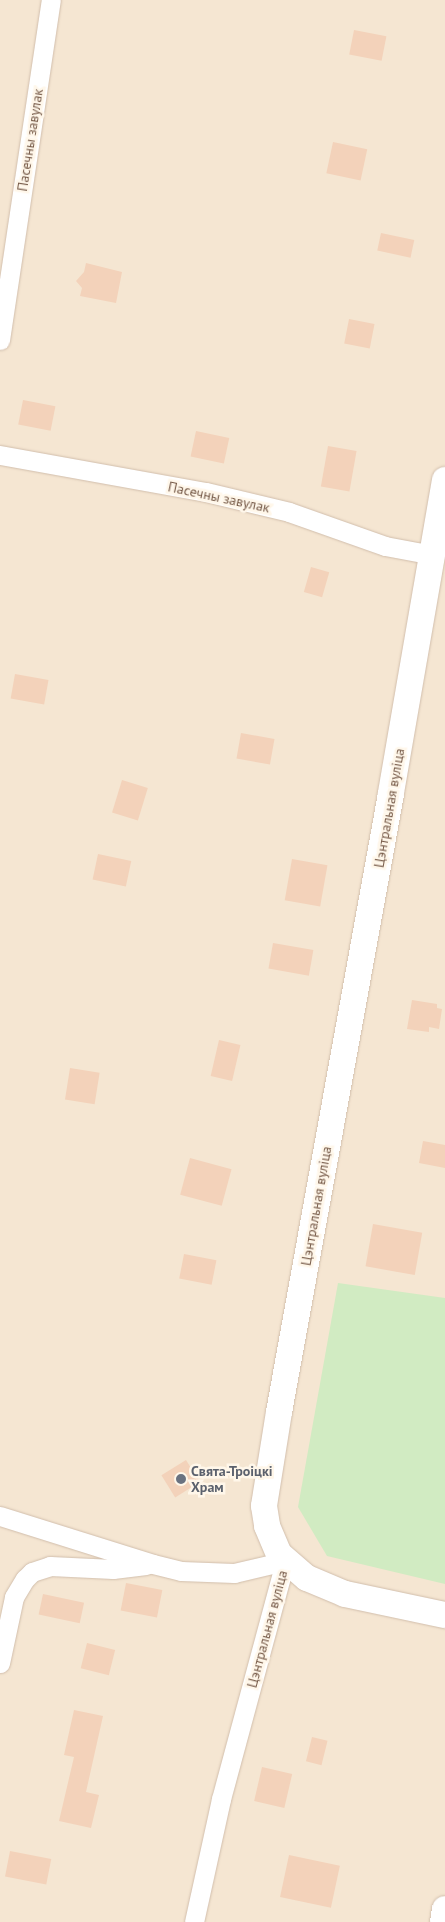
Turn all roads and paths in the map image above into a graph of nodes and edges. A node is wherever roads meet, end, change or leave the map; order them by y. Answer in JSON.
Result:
{"nodes":[{"id":1,"x":51,"y":0,"type":"edge"},
{"id":2,"x":0,"y":340,"type":"edge"},
{"id":3,"x":0,"y":455,"type":"edge"},
{"id":4,"x":445,"y":480,"type":"edge"},
{"id":5,"x":433,"y":555,"type":"junction"},
{"id":6,"x":0,"y":1516,"type":"edge"},
{"id":7,"x":285,"y":1560,"type":"junction"},
{"id":8,"x":153,"y":1564,"type":"junction"},
{"id":9,"x":445,"y":1616,"type":"edge"},
{"id":10,"x":0,"y":1663,"type":"edge"},
{"id":11,"x":445,"y":1909,"type":"edge"},
{"id":12,"x":194,"y":1922,"type":"edge"},
{"id":13,"x":443,"y":1922,"type":"edge"}],
"edges":[{"from":1,"to":2,"type":"street","name":"Пасечны завулак"},
{"from":3,"to":5,"type":"street","name":"Пасечны завулак"},
{"from":4,"to":5,"type":"main road","name":"Цэнтральная вуліца"},
{"from":5,"to":7,"type":"main road","name":"Цэнтральная вуліца"},
{"from":6,"to":8,"type":"street"},
{"from":7,"to":8,"type":"street"},
{"from":7,"to":9,"type":"main road"},
{"from":7,"to":12,"type":"street","name":"Цэнтральная вуліца"},
{"from":8,"to":10,"type":"street"},
{"from":11,"to":13,"type":"main road"}]}
